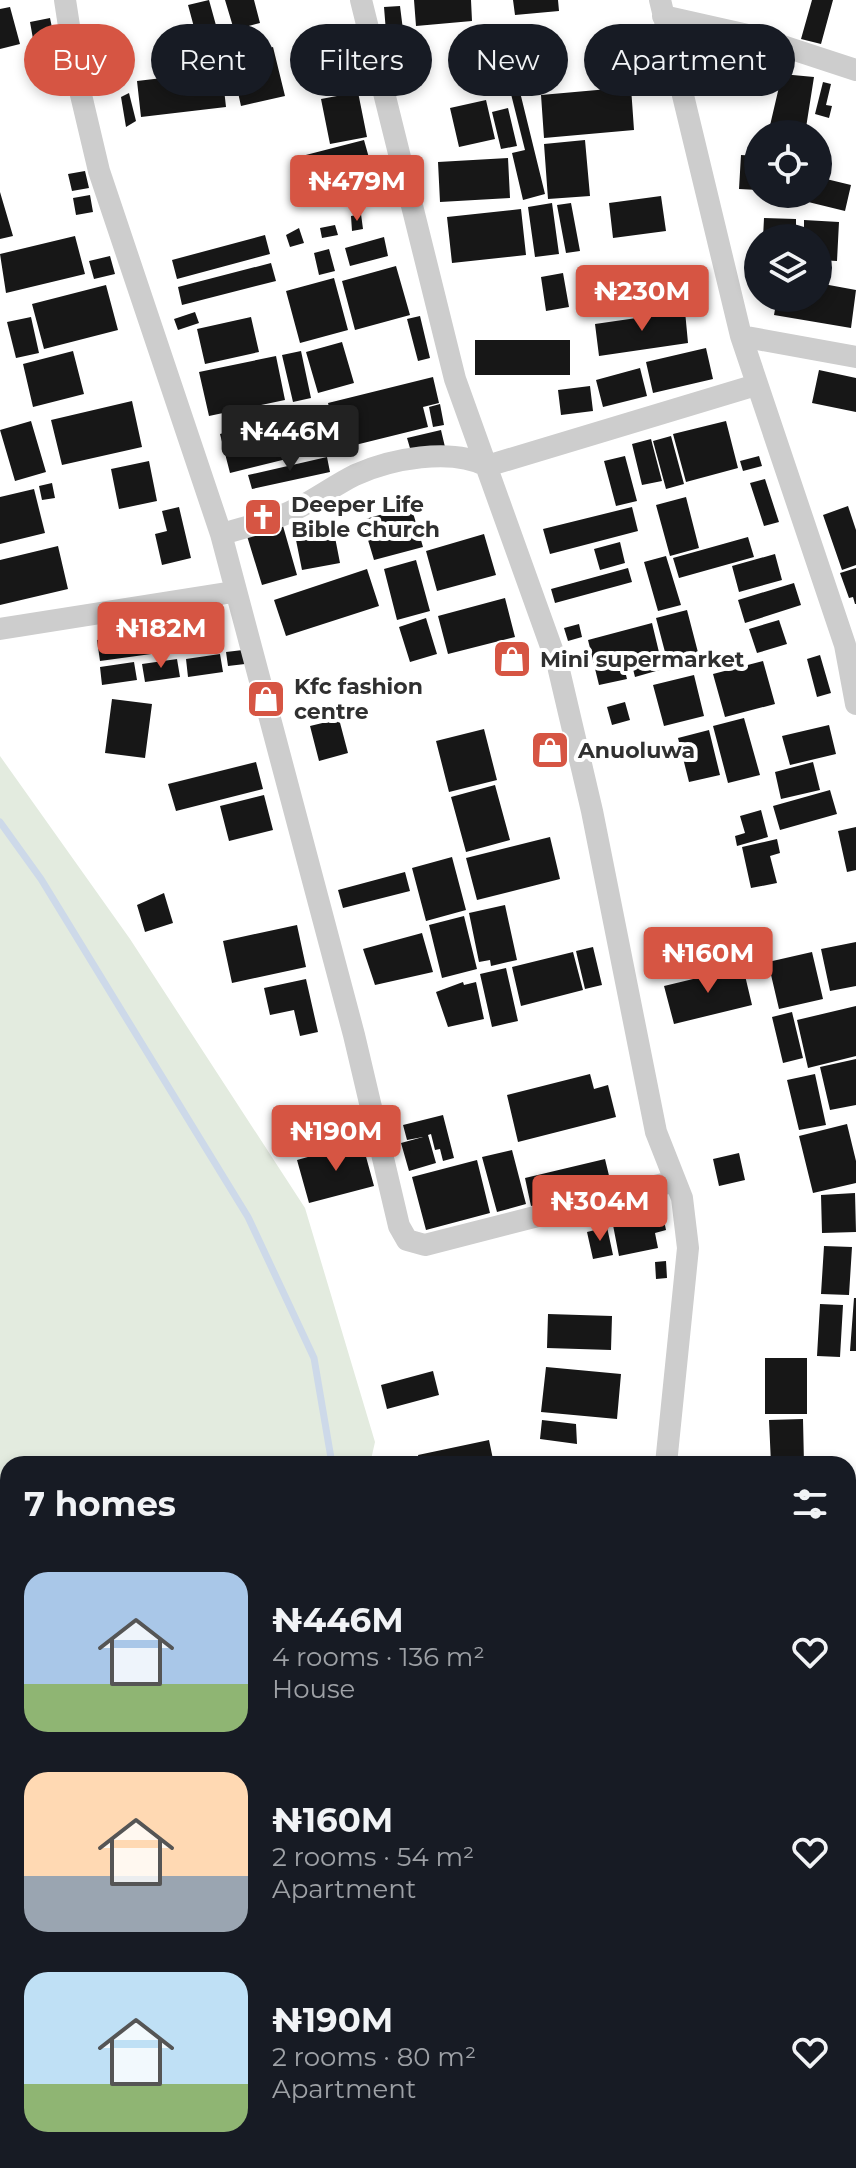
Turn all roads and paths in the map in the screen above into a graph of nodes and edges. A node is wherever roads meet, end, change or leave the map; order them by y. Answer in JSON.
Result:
{"nodes":[{"id":1,"x":65,"y":0,"type":"edge"},
{"id":2,"x":361,"y":0,"type":"edge"},
{"id":3,"x":661,"y":8,"type":"edge"},
{"id":4,"x":856,"y":70,"type":"edge"},
{"id":5,"x":741,"y":336,"type":"junction"},
{"id":6,"x":856,"y":357,"type":"edge"},
{"id":7,"x":756,"y":385,"type":"junction"},
{"id":8,"x":487,"y":466,"type":"junction"},
{"id":9,"x":221,"y":534,"type":"junction"},
{"id":10,"x":233,"y":592,"type":"junction"},
{"id":11,"x":0,"y":629,"type":"edge"},
{"id":12,"x":850,"y":646,"type":"edge"},
{"id":13,"x":856,"y":704,"type":"edge"},
{"id":14,"x":675,"y":1181,"type":"junction"},
{"id":15,"x":667,"y":1456,"type":"edge"}],
"edges":[{"from":1,"to":9,"type":"street"},
{"from":2,"to":8,"type":"street"},
{"from":3,"to":4,"type":"street"},
{"from":3,"to":5,"type":"street"},
{"from":5,"to":6,"type":"street"},
{"from":5,"to":7,"type":"street"},
{"from":7,"to":8,"type":"street"},
{"from":7,"to":12,"type":"street"},
{"from":8,"to":9,"type":"street"},
{"from":8,"to":14,"type":"street"},
{"from":9,"to":10,"type":"street"},
{"from":10,"to":11,"type":"street"},
{"from":10,"to":14,"type":"street"},
{"from":12,"to":13,"type":"street"},
{"from":14,"to":15,"type":"street"}]}
